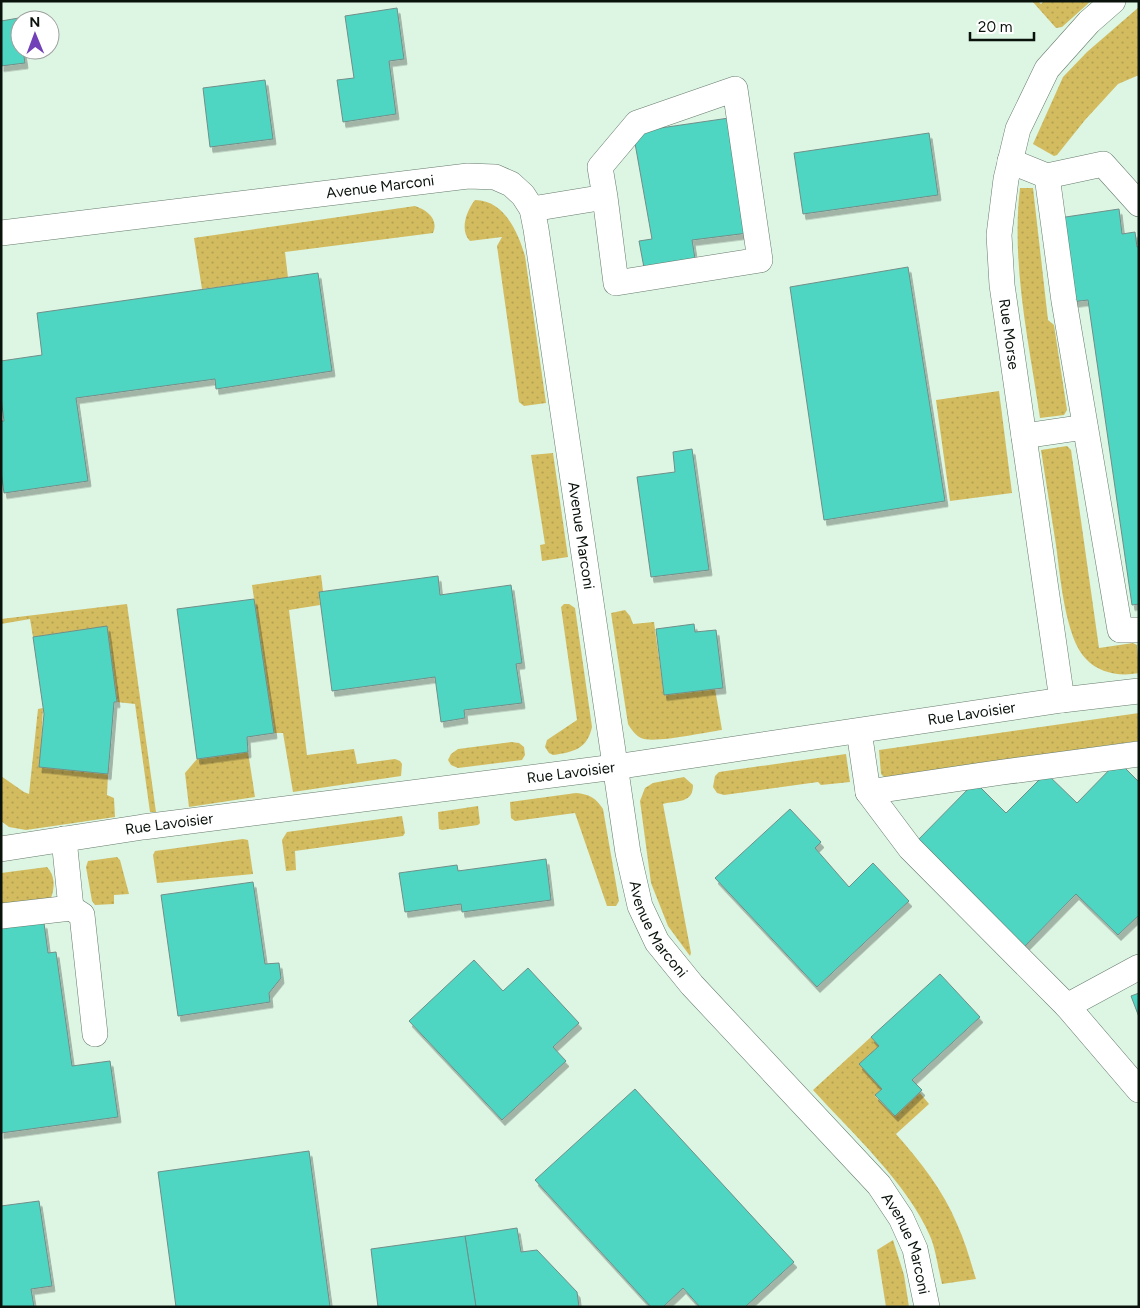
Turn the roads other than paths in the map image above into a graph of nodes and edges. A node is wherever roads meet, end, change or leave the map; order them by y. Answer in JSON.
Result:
{"nodes":[{"id":1,"x":1113,"y":1,"type":"edge"},
{"id":2,"x":1010,"y":161,"type":"junction"},
{"id":3,"x":1047,"y":176,"type":"junction"},
{"id":4,"x":605,"y":197,"type":"junction"},
{"id":5,"x":1139,"y":204,"type":"edge"},
{"id":6,"x":532,"y":209,"type":"junction"},
{"id":7,"x":1,"y":234,"type":"edge"},
{"id":8,"x":1085,"y":427,"type":"junction"},
{"id":9,"x":1024,"y":436,"type":"junction"},
{"id":10,"x":1139,"y":630,"type":"edge"},
{"id":11,"x":1139,"y":691,"type":"edge"},
{"id":12,"x":1062,"y":700,"type":"junction"},
{"id":13,"x":859,"y":731,"type":"junction"},
{"id":14,"x":1139,"y":754,"type":"edge"},
{"id":15,"x":615,"y":767,"type":"junction"},
{"id":16,"x":868,"y":792,"type":"junction"},
{"id":17,"x":64,"y":839,"type":"junction"},
{"id":18,"x":1,"y":849,"type":"edge"},
{"id":19,"x":71,"y":908,"type":"junction"},
{"id":20,"x":1,"y":916,"type":"edge"},
{"id":21,"x":1139,"y":967,"type":"edge"},
{"id":22,"x":1067,"y":1006,"type":"junction"},
{"id":23,"x":95,"y":1034,"type":"dead end"},
{"id":24,"x":1139,"y":1090,"type":"edge"},
{"id":25,"x":927,"y":1307,"type":"edge"}],
"edges":[{"from":1,"to":2,"type":"street","name":"Rue Morse"},
{"from":2,"to":3,"type":"street"},
{"from":2,"to":9,"type":"street","name":"Rue Morse"},
{"from":3,"to":5,"type":"street"},
{"from":3,"to":8,"type":"street"},
{"from":4,"to":4,"type":"street"},
{"from":4,"to":6,"type":"street"},
{"from":6,"to":7,"type":"street","name":"Avenue Marconi"},
{"from":6,"to":15,"type":"street","name":"Avenue Marconi"},
{"from":8,"to":9,"type":"street"},
{"from":8,"to":10,"type":"street"},
{"from":9,"to":12,"type":"street","name":"Rue Morse"},
{"from":11,"to":12,"type":"street","name":"Rue Lavoisier"},
{"from":12,"to":13,"type":"street","name":"Rue Lavoisier"},
{"from":13,"to":15,"type":"street","name":"Rue Lavoisier"},
{"from":13,"to":16,"type":"street"},
{"from":14,"to":16,"type":"street"},
{"from":15,"to":17,"type":"street","name":"Rue Lavoisier"},
{"from":15,"to":25,"type":"street","name":"Avenue Marconi"},
{"from":16,"to":22,"type":"street"},
{"from":17,"to":18,"type":"street","name":"Rue Lavoisier"},
{"from":17,"to":19,"type":"street"},
{"from":19,"to":20,"type":"street"},
{"from":19,"to":23,"type":"street"},
{"from":21,"to":22,"type":"street"},
{"from":22,"to":24,"type":"street"}]}
